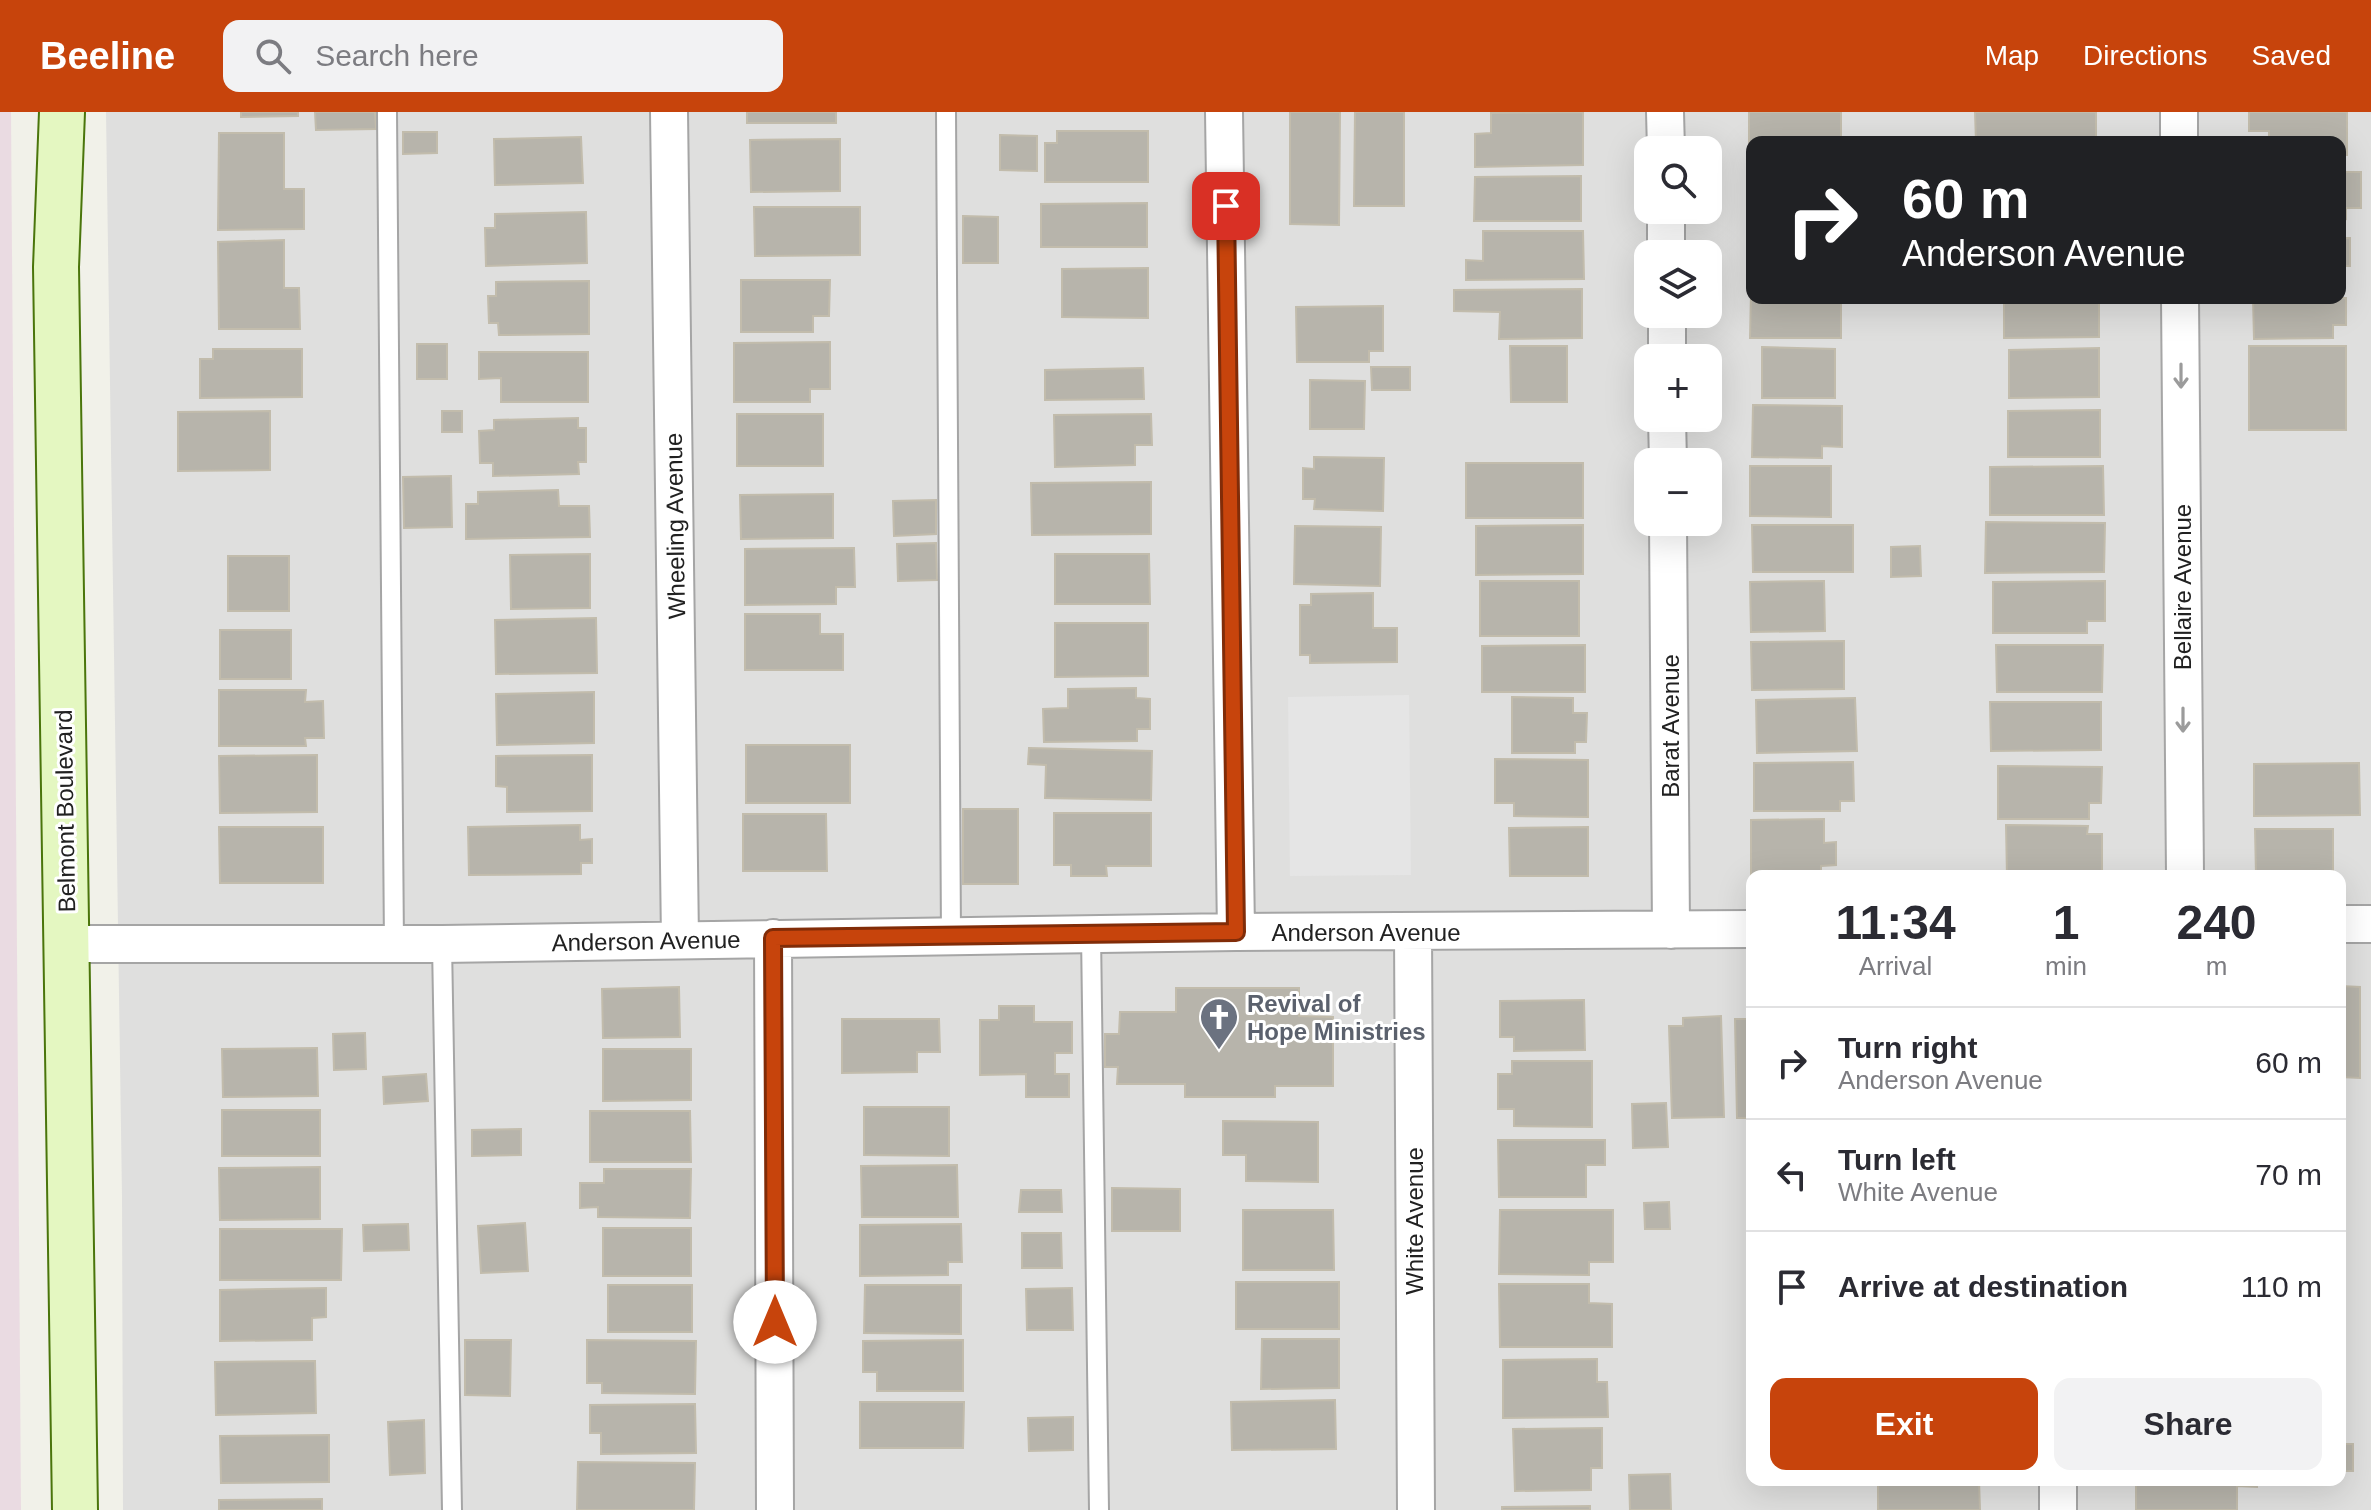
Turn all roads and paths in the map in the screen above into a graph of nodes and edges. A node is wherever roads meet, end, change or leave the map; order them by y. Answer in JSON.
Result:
{"nodes":[{"id":1,"x":62,"y":112,"type":"edge"},
{"id":2,"x":387,"y":112,"type":"edge"},
{"id":3,"x":669,"y":112,"type":"edge"},
{"id":4,"x":946,"y":112,"type":"edge"},
{"id":5,"x":1224,"y":112,"type":"edge"},
{"id":6,"x":1665,"y":112,"type":"edge"},
{"id":7,"x":2179,"y":112,"type":"edge"},
{"id":8,"x":1666,"y":136,"type":"edge"},
{"id":9,"x":2179,"y":136,"type":"edge"},
{"id":10,"x":2180,"y":304,"type":"edge"},
{"id":11,"x":1668,"y":536,"type":"edge"},
{"id":12,"x":2185,"y":870,"type":"edge"},
{"id":13,"x":2346,"y":924,"type":"edge"},
{"id":14,"x":2371,"y":924,"type":"edge"},
{"id":15,"x":1746,"y":929,"type":"edge"},
{"id":16,"x":1671,"y":930,"type":"junction"},
{"id":17,"x":1413,"y":931,"type":"junction"},
{"id":18,"x":1236,"y":932,"type":"junction"},
{"id":19,"x":1091,"y":934,"type":"junction"},
{"id":20,"x":951,"y":936,"type":"junction"},
{"id":21,"x":773,"y":938,"type":"junction"},
{"id":22,"x":680,"y":940,"type":"junction"},
{"id":23,"x":67,"y":944,"type":"junction"},
{"id":24,"x":442,"y":944,"type":"junction"},
{"id":25,"x":394,"y":945,"type":"junction"},
{"id":26,"x":2058,"y":1486,"type":"edge"},
{"id":27,"x":75,"y":1510,"type":"edge"},
{"id":28,"x":452,"y":1510,"type":"edge"},
{"id":29,"x":775,"y":1510,"type":"edge"},
{"id":30,"x":1099,"y":1510,"type":"edge"},
{"id":31,"x":1416,"y":1510,"type":"edge"},
{"id":32,"x":2058,"y":1510,"type":"edge"}],
"edges":[{"from":1,"to":23,"type":"main road","name":"Belmont Boulevard"},
{"from":2,"to":25,"type":"lane"},
{"from":3,"to":22,"type":"street","name":"Wheeling Avenue"},
{"from":4,"to":20,"type":"lane"},
{"from":5,"to":18,"type":"street"},
{"from":6,"to":8,"type":"street"},
{"from":7,"to":9,"type":"street"},
{"from":10,"to":12,"type":"street","name":"Bellaire Avenue","one_way":true},
{"from":11,"to":16,"type":"street","name":"Barat Avenue"},
{"from":13,"to":14,"type":"street"},
{"from":15,"to":16,"type":"street","name":"Anderson Avenue"},
{"from":16,"to":17,"type":"street","name":"Anderson Avenue"},
{"from":17,"to":18,"type":"street","name":"Anderson Avenue"},
{"from":17,"to":31,"type":"street","name":"White Avenue"},
{"from":18,"to":19,"type":"street","name":"Anderson Avenue"},
{"from":19,"to":20,"type":"street","name":"Anderson Avenue"},
{"from":19,"to":30,"type":"lane"},
{"from":20,"to":21,"type":"street","name":"Anderson Avenue"},
{"from":21,"to":22,"type":"street","name":"Anderson Avenue"},
{"from":21,"to":29,"type":"street"},
{"from":22,"to":24,"type":"street","name":"Anderson Avenue"},
{"from":23,"to":25,"type":"street","name":"Anderson Avenue"},
{"from":23,"to":27,"type":"main road","name":"Belmont Boulevard"},
{"from":24,"to":25,"type":"street","name":"Anderson Avenue"},
{"from":24,"to":28,"type":"lane"},
{"from":26,"to":32,"type":"street"}]}
